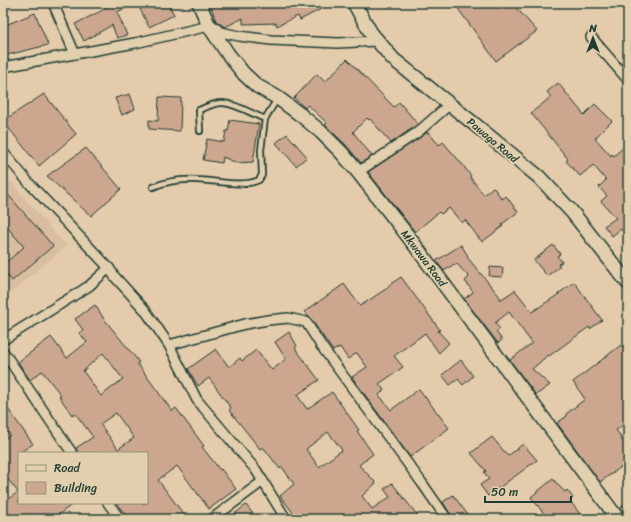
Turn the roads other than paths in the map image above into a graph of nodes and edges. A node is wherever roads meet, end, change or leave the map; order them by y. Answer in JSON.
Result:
{"nodes":[{"id":1,"x":53,"y":3,"type":"edge"},
{"id":2,"x":199,"y":3,"type":"edge"},
{"id":3,"x":354,"y":3,"type":"edge"},
{"id":4,"x":208,"y":23,"type":"junction"},
{"id":5,"x":591,"y":37,"type":"dead end"},
{"id":6,"x":378,"y":41,"type":"junction"},
{"id":7,"x":76,"y":54,"type":"junction"},
{"id":8,"x":3,"y":67,"type":"edge"},
{"id":9,"x":628,"y":80,"type":"edge"},
{"id":10,"x":278,"y":98,"type":"junction"},
{"id":11,"x":450,"y":104,"type":"junction"},
{"id":12,"x":265,"y":119,"type":"junction"},
{"id":13,"x":200,"y":131,"type":"dead end"},
{"id":14,"x":3,"y":152,"type":"edge"},
{"id":15,"x":358,"y":172,"type":"junction"},
{"id":16,"x":153,"y":187,"type":"dead end"},
{"id":17,"x":109,"y":268,"type":"junction"},
{"id":18,"x":628,"y":283,"type":"edge"},
{"id":19,"x":3,"y":340,"type":"edge"},
{"id":20,"x":169,"y":345,"type":"junction"},
{"id":21,"x":3,"y":351,"type":"edge"},
{"id":22,"x":71,"y":452,"type":"edge"},
{"id":23,"x":263,"y":481,"type":"junction"},
{"id":24,"x":109,"y":504,"type":"edge"},
{"id":25,"x":120,"y":519,"type":"edge"},
{"id":26,"x":212,"y":519,"type":"edge"},
{"id":27,"x":286,"y":519,"type":"edge"},
{"id":28,"x":447,"y":519,"type":"edge"},
{"id":29,"x":618,"y":519,"type":"edge"}],
"edges":[{"from":1,"to":7,"type":"street"},
{"from":2,"to":4,"type":"street","name":"Mkwawa Road"},
{"from":3,"to":6,"type":"street","name":"Pawaga Road"},
{"from":4,"to":6,"type":"street"},
{"from":4,"to":7,"type":"street"},
{"from":4,"to":10,"type":"street","name":"Mkwawa Road"},
{"from":5,"to":9,"type":"street"},
{"from":6,"to":11,"type":"street","name":"Pawaga Road"},
{"from":7,"to":8,"type":"street"},
{"from":10,"to":12,"type":"lane"},
{"from":10,"to":15,"type":"street","name":"Mkwawa Road"},
{"from":11,"to":15,"type":"street"},
{"from":11,"to":18,"type":"street","name":"Pawaga Road"},
{"from":12,"to":13,"type":"lane"},
{"from":12,"to":16,"type":"lane"},
{"from":14,"to":17,"type":"street"},
{"from":15,"to":29,"type":"street","name":"Mkwawa Road"},
{"from":17,"to":19,"type":"street"},
{"from":17,"to":20,"type":"street"},
{"from":20,"to":23,"type":"street"},
{"from":20,"to":28,"type":"street"},
{"from":21,"to":22,"type":"street"},
{"from":23,"to":26,"type":"street"},
{"from":23,"to":27,"type":"street"},
{"from":24,"to":25,"type":"street"}]}
